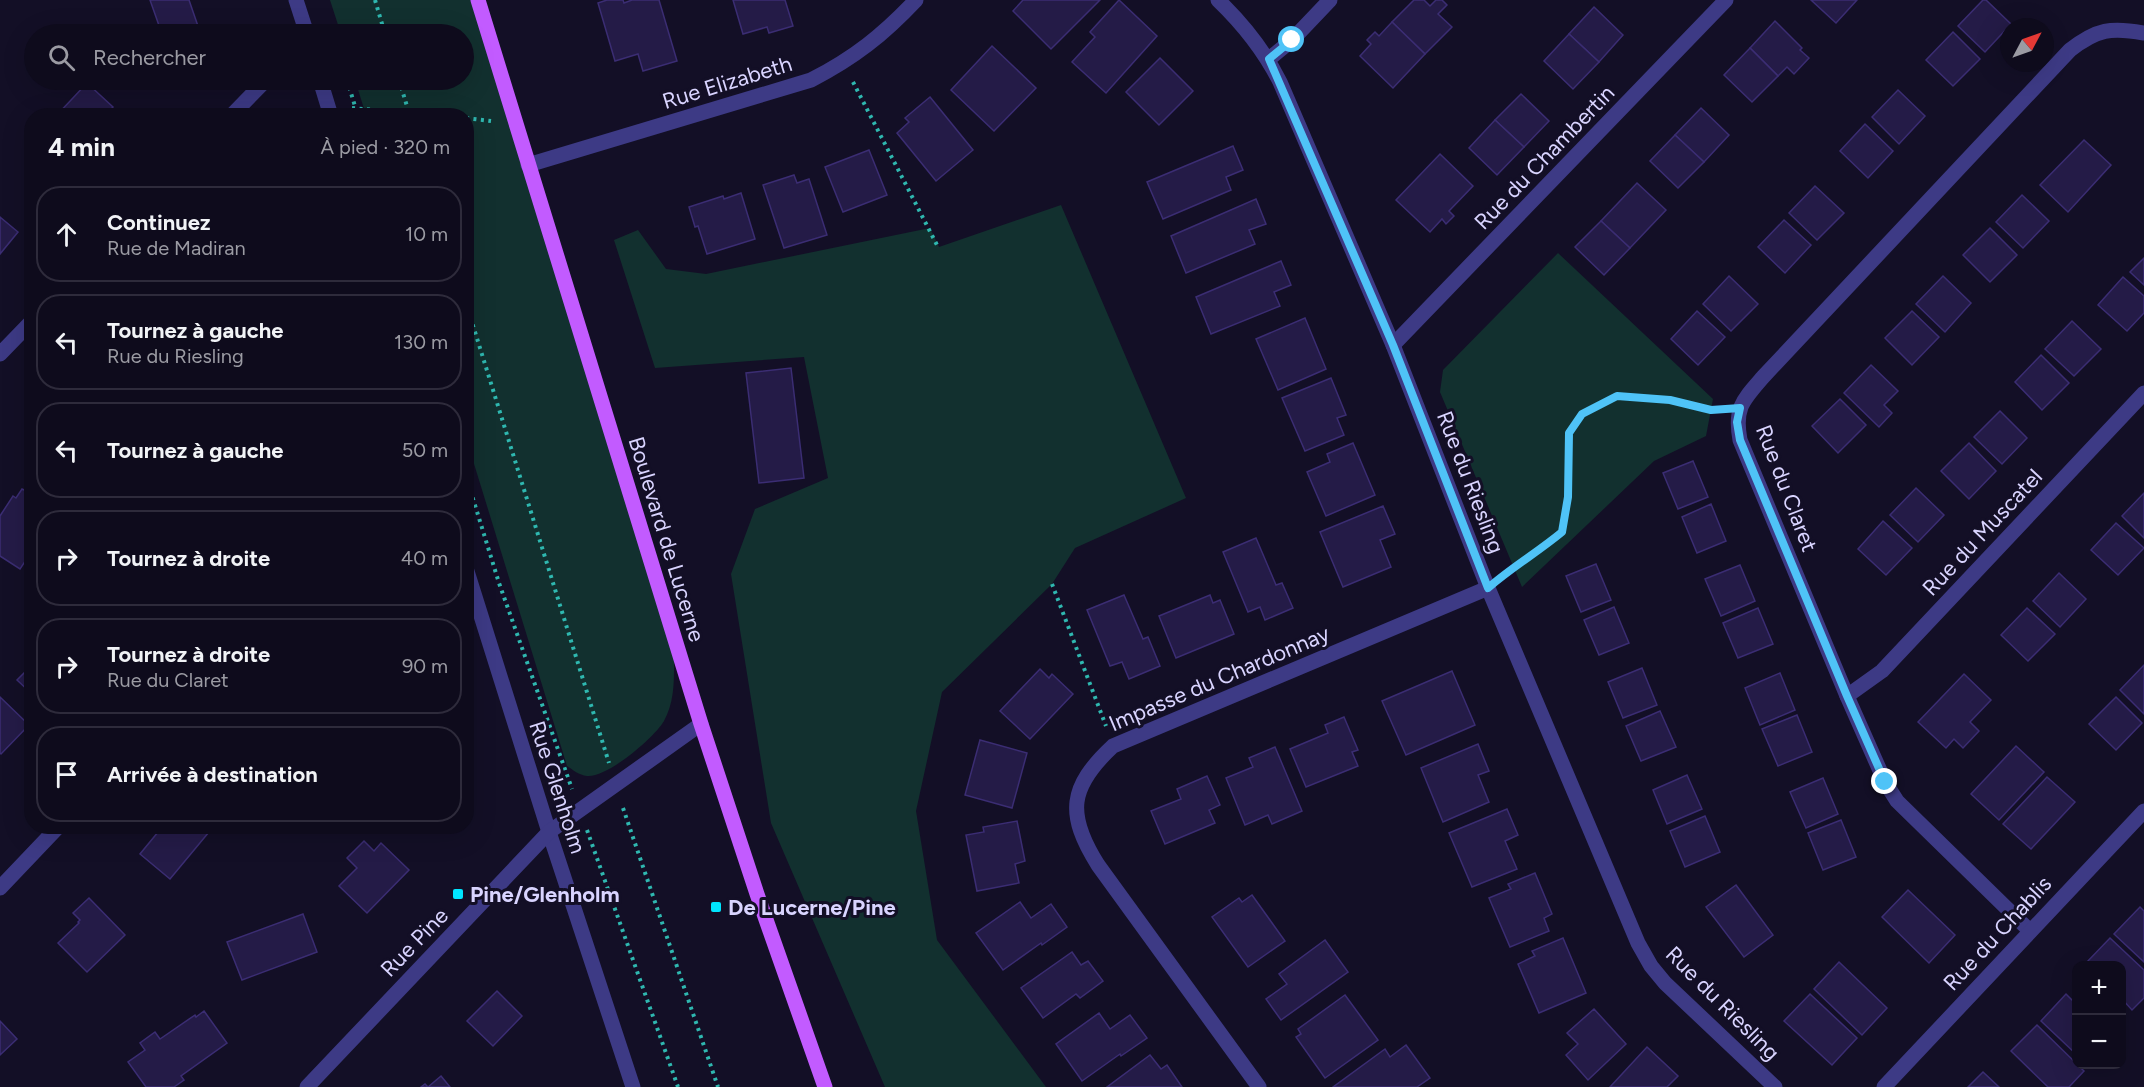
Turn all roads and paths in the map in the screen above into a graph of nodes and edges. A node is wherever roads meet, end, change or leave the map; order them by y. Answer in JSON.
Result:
{"nodes":[{"id":1,"x":296,"y":0,"type":"edge"},
{"id":2,"x":375,"y":0,"type":"edge"},
{"id":3,"x":478,"y":0,"type":"edge"},
{"id":4,"x":916,"y":0,"type":"edge"},
{"id":5,"x":1218,"y":0,"type":"edge"},
{"id":6,"x":1330,"y":0,"type":"edge"},
{"id":7,"x":1726,"y":0,"type":"edge"},
{"id":8,"x":304,"y":24,"type":"edge"},
{"id":9,"x":382,"y":24,"type":"edge"},
{"id":10,"x":2144,"y":33,"type":"edge"},
{"id":11,"x":1269,"y":59,"type":"junction"},
{"id":12,"x":843,"y":63,"type":"junction"},
{"id":13,"x":256,"y":90,"type":"edge"},
{"id":14,"x":323,"y":90,"type":"edge"},
{"id":15,"x":350,"y":90,"type":"edge"},
{"id":16,"x":402,"y":90,"type":"edge"},
{"id":17,"x":239,"y":108,"type":"edge"},
{"id":18,"x":328,"y":108,"type":"edge"},
{"id":19,"x":356,"y":108,"type":"edge"},
{"id":20,"x":407,"y":108,"type":"edge"},
{"id":21,"x":528,"y":165,"type":"junction"},
{"id":22,"x":938,"y":247,"type":"dead end"},
{"id":23,"x":24,"y":329,"type":"edge"},
{"id":24,"x":474,"y":329,"type":"edge"},
{"id":25,"x":1393,"y":345,"type":"junction"},
{"id":26,"x":0,"y":354,"type":"edge"},
{"id":27,"x":2144,"y":393,"type":"edge"},
{"id":28,"x":1740,"y":408,"type":"junction"},
{"id":29,"x":474,"y":502,"type":"edge"},
{"id":30,"x":1052,"y":584,"type":"dead end"},
{"id":31,"x":1488,"y":588,"type":"junction"},
{"id":32,"x":474,"y":593,"type":"edge"},
{"id":33,"x":1847,"y":696,"type":"junction"},
{"id":34,"x":701,"y":724,"type":"junction"},
{"id":35,"x":1113,"y":746,"type":"junction"},
{"id":36,"x":567,"y":775,"type":"dead end"},
{"id":37,"x":616,"y":786,"type":"junction"},
{"id":38,"x":2144,"y":810,"type":"edge"},
{"id":39,"x":549,"y":832,"type":"junction"},
{"id":40,"x":587,"y":833,"type":"dead end"},
{"id":41,"x":51,"y":834,"type":"edge"},
{"id":42,"x":0,"y":888,"type":"edge"},
{"id":43,"x":2030,"y":931,"type":"junction"},
{"id":44,"x":307,"y":1087,"type":"edge"},
{"id":45,"x":633,"y":1087,"type":"edge"},
{"id":46,"x":678,"y":1087,"type":"edge"},
{"id":47,"x":718,"y":1087,"type":"edge"},
{"id":48,"x":825,"y":1087,"type":"edge"},
{"id":49,"x":1259,"y":1087,"type":"edge"},
{"id":50,"x":1775,"y":1087,"type":"edge"},
{"id":51,"x":1884,"y":1087,"type":"edge"}],
"edges":[{"from":1,"to":8,"type":"street"},
{"from":2,"to":9,"type":"path"},
{"from":3,"to":21,"type":"main road","name":"Boulevard de Lucerne"},
{"from":4,"to":12,"type":"street","name":"Rue Elizabeth"},
{"from":5,"to":11,"type":"street","name":"Rue du Riesling"},
{"from":6,"to":11,"type":"street"},
{"from":7,"to":25,"type":"street","name":"Rue du Chambertin"},
{"from":10,"to":28,"type":"street","name":"Rue du Claret"},
{"from":11,"to":25,"type":"street","name":"Rue du Riesling"},
{"from":12,"to":21,"type":"street","name":"Rue Elizabeth"},
{"from":12,"to":22,"type":"path"},
{"from":13,"to":17,"type":"street"},
{"from":14,"to":18,"type":"street"},
{"from":15,"to":19,"type":"path"},
{"from":16,"to":20,"type":"path"},
{"from":21,"to":34,"type":"main road","name":"Boulevard de Lucerne"},
{"from":23,"to":26,"type":"street"},
{"from":24,"to":37,"type":"path"},
{"from":25,"to":31,"type":"street","name":"Rue du Riesling"},
{"from":27,"to":33,"type":"street","name":"Rue du Muscatel"},
{"from":28,"to":31,"type":"path"},
{"from":28,"to":33,"type":"street","name":"Rue du Claret"},
{"from":29,"to":36,"type":"path"},
{"from":30,"to":35,"type":"path"},
{"from":31,"to":35,"type":"street","name":"Impasse du Chardonnay"},
{"from":31,"to":50,"type":"street","name":"Rue du Riesling"},
{"from":32,"to":39,"type":"street","name":"Rue Glenholm"},
{"from":33,"to":43,"type":"street","name":"Rue du Claret"},
{"from":34,"to":37,"type":"street","name":"Rue Pine"},
{"from":34,"to":48,"type":"main road","name":"Boulevard de Lucerne"},
{"from":35,"to":49,"type":"street","name":"Impasse du Chardonnay"},
{"from":37,"to":39,"type":"street","name":"Rue Pine"},
{"from":37,"to":47,"type":"path"},
{"from":38,"to":43,"type":"street","name":"Rue du Chablis"},
{"from":39,"to":44,"type":"street","name":"Rue Pine"},
{"from":39,"to":45,"type":"street","name":"Rue Glenholm"},
{"from":40,"to":46,"type":"path"},
{"from":41,"to":42,"type":"street"},
{"from":43,"to":51,"type":"street","name":"Rue du Chablis"}]}
